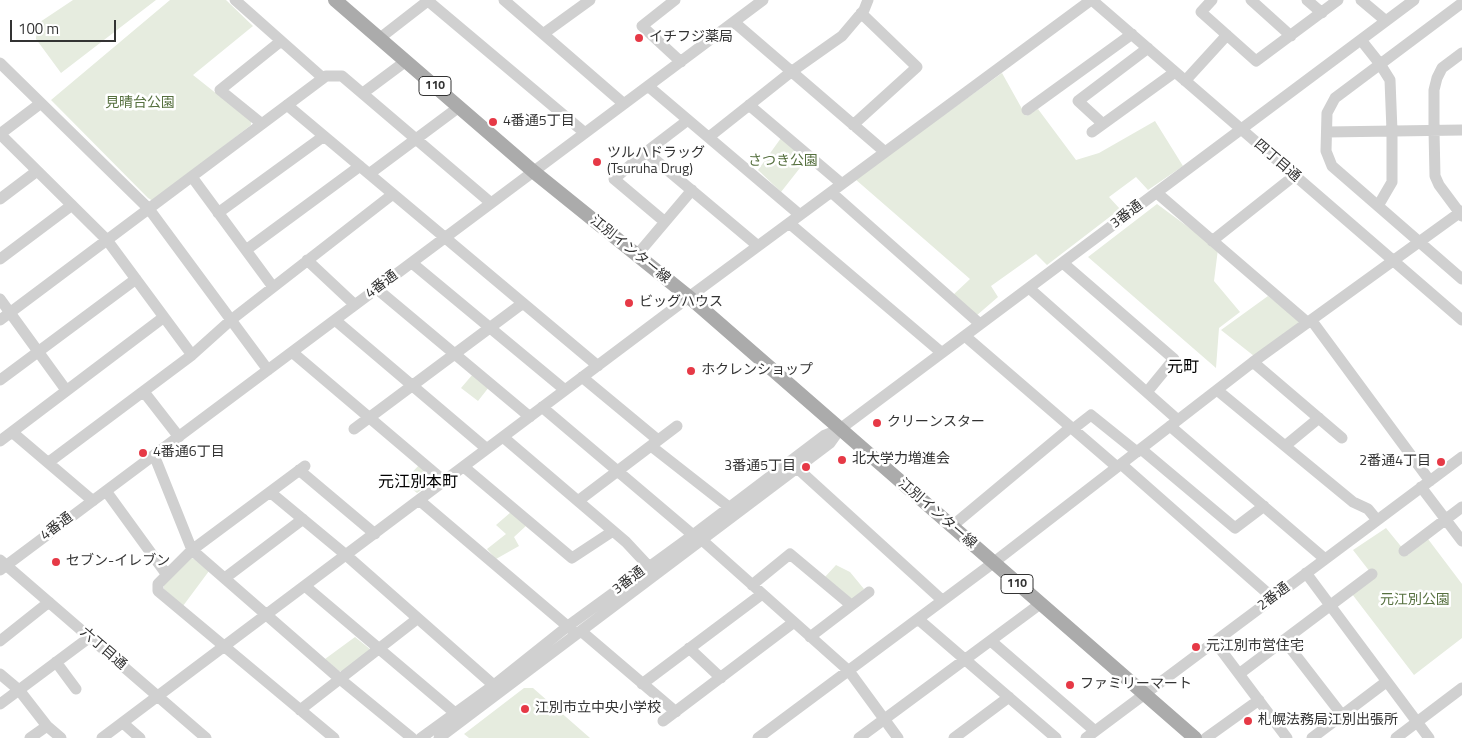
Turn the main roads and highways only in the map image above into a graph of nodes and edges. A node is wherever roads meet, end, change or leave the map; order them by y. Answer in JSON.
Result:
{"nodes":[{"id":1,"x":335,"y":0,"type":"edge"},
{"id":2,"x":1195,"y":738,"type":"edge"}],
"edges":[{"from":1,"to":2,"type":"main road","name":"江別インター線","number":"110"}]}
